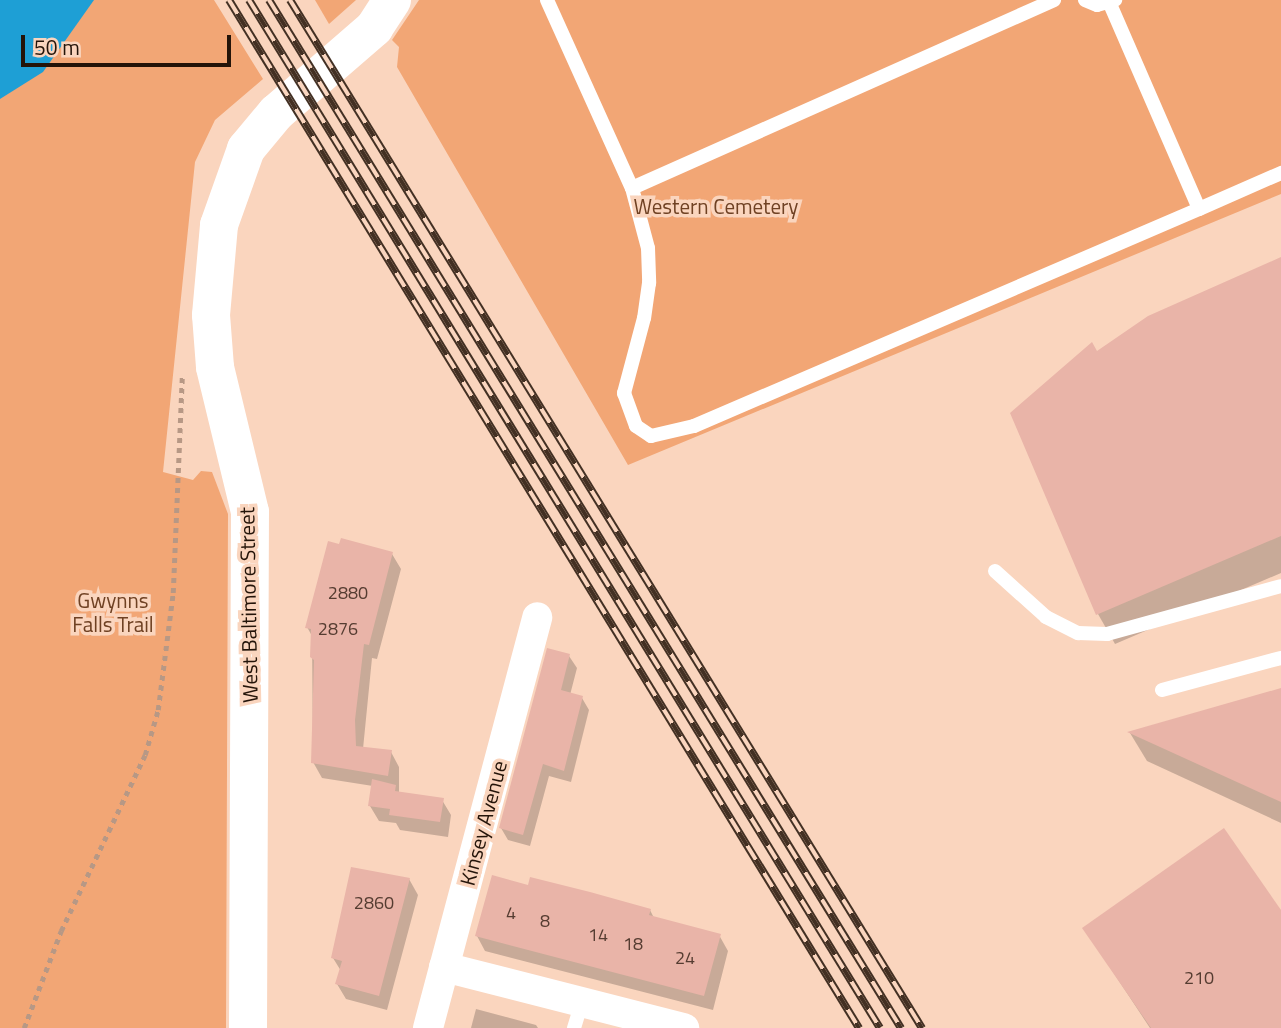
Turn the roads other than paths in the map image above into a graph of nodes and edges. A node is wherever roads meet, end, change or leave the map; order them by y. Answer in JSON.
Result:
{"nodes":[{"id":1,"x":392,"y":0,"type":"edge"},
{"id":2,"x":547,"y":0,"type":"edge"},
{"id":3,"x":1054,"y":0,"type":"edge"},
{"id":4,"x":1085,"y":0,"type":"edge"},
{"id":5,"x":1113,"y":2,"type":"edge"},
{"id":6,"x":1281,"y":173,"type":"edge"},
{"id":7,"x":632,"y":188,"type":"junction"},
{"id":8,"x":1199,"y":209,"type":"junction"},
{"id":9,"x":995,"y":571,"type":"dead end"},
{"id":10,"x":1281,"y":586,"type":"edge"},
{"id":11,"x":537,"y":617,"type":"dead end"},
{"id":12,"x":1281,"y":658,"type":"edge"},
{"id":13,"x":1162,"y":690,"type":"dead end"},
{"id":14,"x":444,"y":967,"type":"junction"},
{"id":15,"x":578,"y":1015,"type":"edge"},
{"id":16,"x":248,"y":1028,"type":"edge"},
{"id":17,"x":428,"y":1028,"type":"edge"},
{"id":18,"x":684,"y":1028,"type":"edge"}],
"edges":[{"from":1,"to":16,"type":"main road","name":"West Baltimore Street"},
{"from":2,"to":7,"type":"lane"},
{"from":3,"to":7,"type":"lane"},
{"from":4,"to":5,"type":"lane"},
{"from":5,"to":8,"type":"lane"},
{"from":6,"to":8,"type":"lane"},
{"from":7,"to":8,"type":"lane"},
{"from":9,"to":10,"type":"lane"},
{"from":11,"to":14,"type":"street","name":"Kinsey Avenue"},
{"from":12,"to":13,"type":"lane"},
{"from":14,"to":15,"type":"street"},
{"from":14,"to":17,"type":"street","name":"Kinsey Avenue"},
{"from":15,"to":18,"type":"street"}]}
